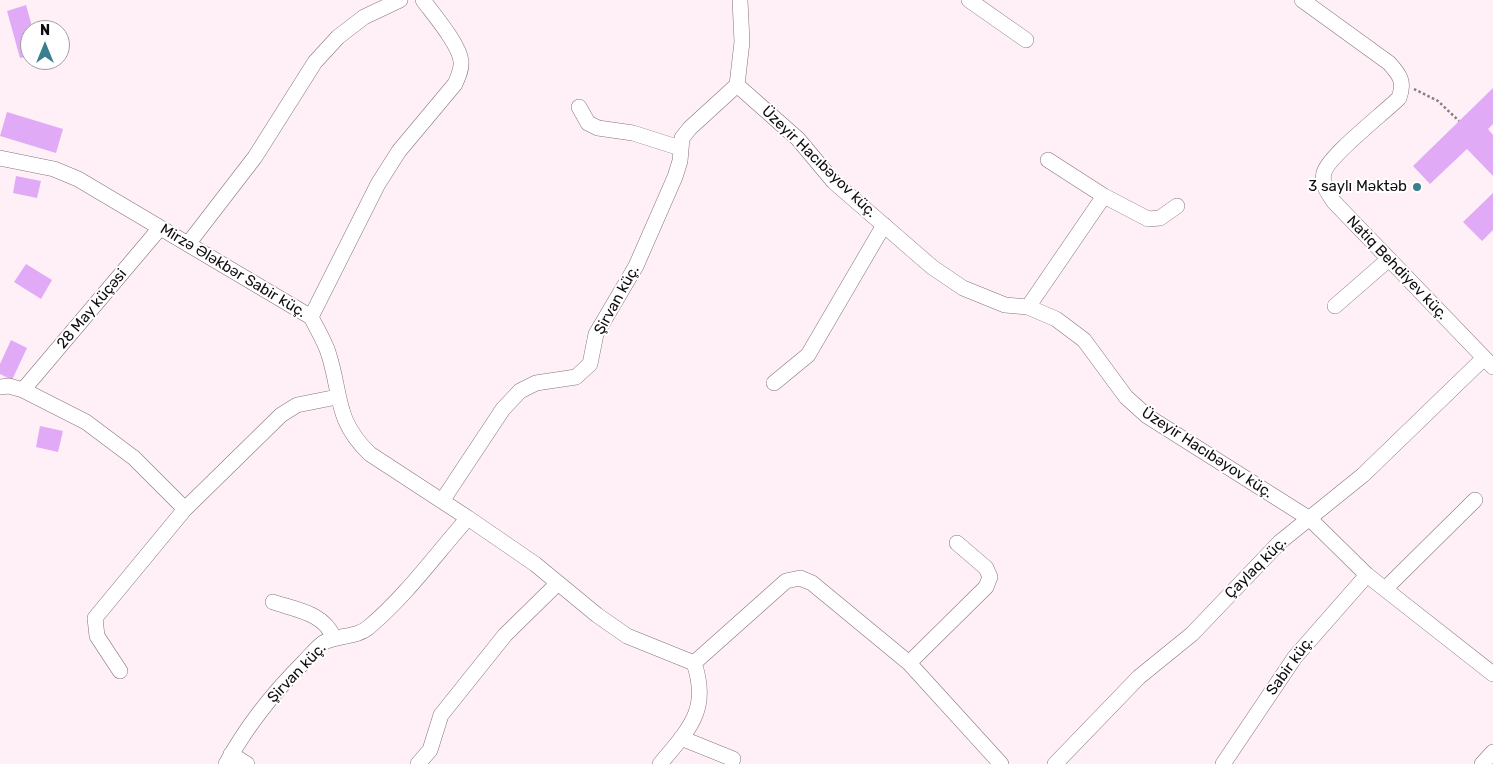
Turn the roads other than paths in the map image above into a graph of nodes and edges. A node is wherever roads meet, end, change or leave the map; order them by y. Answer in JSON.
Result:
{"nodes":[{"id":1,"x":400,"y":0,"type":"edge"},
{"id":2,"x":423,"y":0,"type":"edge"},
{"id":3,"x":740,"y":0,"type":"edge"},
{"id":4,"x":969,"y":0,"type":"edge"},
{"id":5,"x":1302,"y":0,"type":"edge"},
{"id":6,"x":1026,"y":40,"type":"dead end"},
{"id":7,"x":737,"y":85,"type":"junction"},
{"id":8,"x":579,"y":107,"type":"dead end"},
{"id":9,"x":680,"y":148,"type":"junction"},
{"id":10,"x":0,"y":158,"type":"edge"},
{"id":11,"x":1048,"y":160,"type":"dead end"},
{"id":12,"x":1104,"y":196,"type":"junction"},
{"id":13,"x":1177,"y":206,"type":"dead end"},
{"id":14,"x":884,"y":225,"type":"junction"},
{"id":15,"x":160,"y":228,"type":"junction"},
{"id":16,"x":188,"y":244,"type":"junction"},
{"id":17,"x":1389,"y":259,"type":"junction"},
{"id":18,"x":1335,"y":306,"type":"dead end"},
{"id":19,"x":1028,"y":308,"type":"junction"},
{"id":20,"x":311,"y":317,"type":"junction"},
{"id":21,"x":1489,"y":362,"type":"edge"},
{"id":22,"x":774,"y":383,"type":"dead end"},
{"id":23,"x":0,"y":387,"type":"edge"},
{"id":24,"x":23,"y":390,"type":"junction"},
{"id":25,"x":337,"y":397,"type":"junction"},
{"id":26,"x":1475,"y":500,"type":"dead end"},
{"id":27,"x":442,"y":501,"type":"junction"},
{"id":28,"x":185,"y":509,"type":"junction"},
{"id":29,"x":468,"y":518,"type":"junction"},
{"id":30,"x":1310,"y":519,"type":"junction"},
{"id":31,"x":957,"y":543,"type":"dead end"},
{"id":32,"x":1367,"y":575,"type":"junction"},
{"id":33,"x":558,"y":583,"type":"junction"},
{"id":34,"x":1386,"y":588,"type":"junction"},
{"id":35,"x":273,"y":602,"type":"dead end"},
{"id":36,"x":334,"y":638,"type":"junction"},
{"id":37,"x":694,"y":663,"type":"junction"},
{"id":38,"x":909,"y":663,"type":"junction"},
{"id":39,"x":120,"y":671,"type":"dead end"},
{"id":40,"x":1493,"y":674,"type":"edge"},
{"id":41,"x":681,"y":738,"type":"junction"},
{"id":42,"x":1493,"y":752,"type":"edge"},
{"id":43,"x":733,"y":758,"type":"dead end"},
{"id":44,"x":228,"y":759,"type":"edge"},
{"id":45,"x":247,"y":764,"type":"edge"},
{"id":46,"x":418,"y":764,"type":"edge"},
{"id":47,"x":660,"y":764,"type":"edge"},
{"id":48,"x":1001,"y":764,"type":"edge"},
{"id":49,"x":1055,"y":764,"type":"edge"},
{"id":50,"x":1223,"y":764,"type":"edge"},
{"id":51,"x":1482,"y":764,"type":"edge"}],
"edges":[{"from":1,"to":16,"type":"street"},
{"from":2,"to":20,"type":"street"},
{"from":3,"to":7,"type":"street"},
{"from":4,"to":6,"type":"street"},
{"from":5,"to":17,"type":"street","name":"Natiq Behdiyev küç."},
{"from":7,"to":9,"type":"street","name":"Şirvan küç."},
{"from":7,"to":14,"type":"street","name":"Üzeyir Hacıbəyov küç."},
{"from":8,"to":9,"type":"street"},
{"from":9,"to":27,"type":"street","name":"Şirvan küç."},
{"from":10,"to":15,"type":"street","name":"Mirzə Ələkbər Sabir küç."},
{"from":11,"to":12,"type":"street"},
{"from":12,"to":13,"type":"street"},
{"from":12,"to":19,"type":"street"},
{"from":14,"to":19,"type":"street","name":"Üzeyir Hacıbəyov küç."},
{"from":14,"to":22,"type":"street"},
{"from":15,"to":16,"type":"street","name":"Mirzə Ələkbər Sabir küç."},
{"from":15,"to":24,"type":"street","name":"28 May küçəsi"},
{"from":16,"to":20,"type":"street","name":"Mirzə Ələkbər Sabir küç."},
{"from":17,"to":18,"type":"street"},
{"from":17,"to":21,"type":"street","name":"Natiq Behdiyev küç."},
{"from":19,"to":30,"type":"street","name":"Üzeyir Hacıbəyov küç."},
{"from":20,"to":25,"type":"street","name":"Mirzə Ələkbər Sabir küç."},
{"from":21,"to":30,"type":"street","name":"Çaylaq küç."},
{"from":23,"to":24,"type":"street"},
{"from":24,"to":28,"type":"street"},
{"from":25,"to":27,"type":"street","name":"Mirzə Ələkbər Sabir küç."},
{"from":25,"to":28,"type":"street"},
{"from":26,"to":34,"type":"street"},
{"from":27,"to":29,"type":"street","name":"Mirzə Ələkbər Sabir küç."},
{"from":28,"to":39,"type":"street"},
{"from":29,"to":33,"type":"street","name":"Mirzə Ələkbər Sabir küç."},
{"from":29,"to":36,"type":"street","name":"Şirvan küç."},
{"from":30,"to":32,"type":"street","name":"Üzeyir Hacıbəyov küç."},
{"from":30,"to":49,"type":"street","name":"Çaylaq küç."},
{"from":31,"to":38,"type":"street"},
{"from":32,"to":34,"type":"street","name":"Üzeyir Hacıbəyov küç."},
{"from":32,"to":50,"type":"street","name":"Sabir küç."},
{"from":33,"to":37,"type":"street","name":"Mirzə Ələkbər Sabir küç."},
{"from":33,"to":46,"type":"street"},
{"from":34,"to":40,"type":"street","name":"Üzeyir Hacıbəyov küç."},
{"from":35,"to":36,"type":"street"},
{"from":36,"to":44,"type":"street","name":"Şirvan küç."},
{"from":37,"to":38,"type":"street"},
{"from":37,"to":41,"type":"street"},
{"from":38,"to":48,"type":"street"},
{"from":41,"to":43,"type":"street"},
{"from":41,"to":47,"type":"street"},
{"from":42,"to":51,"type":"street"},
{"from":44,"to":45,"type":"street"}]}
